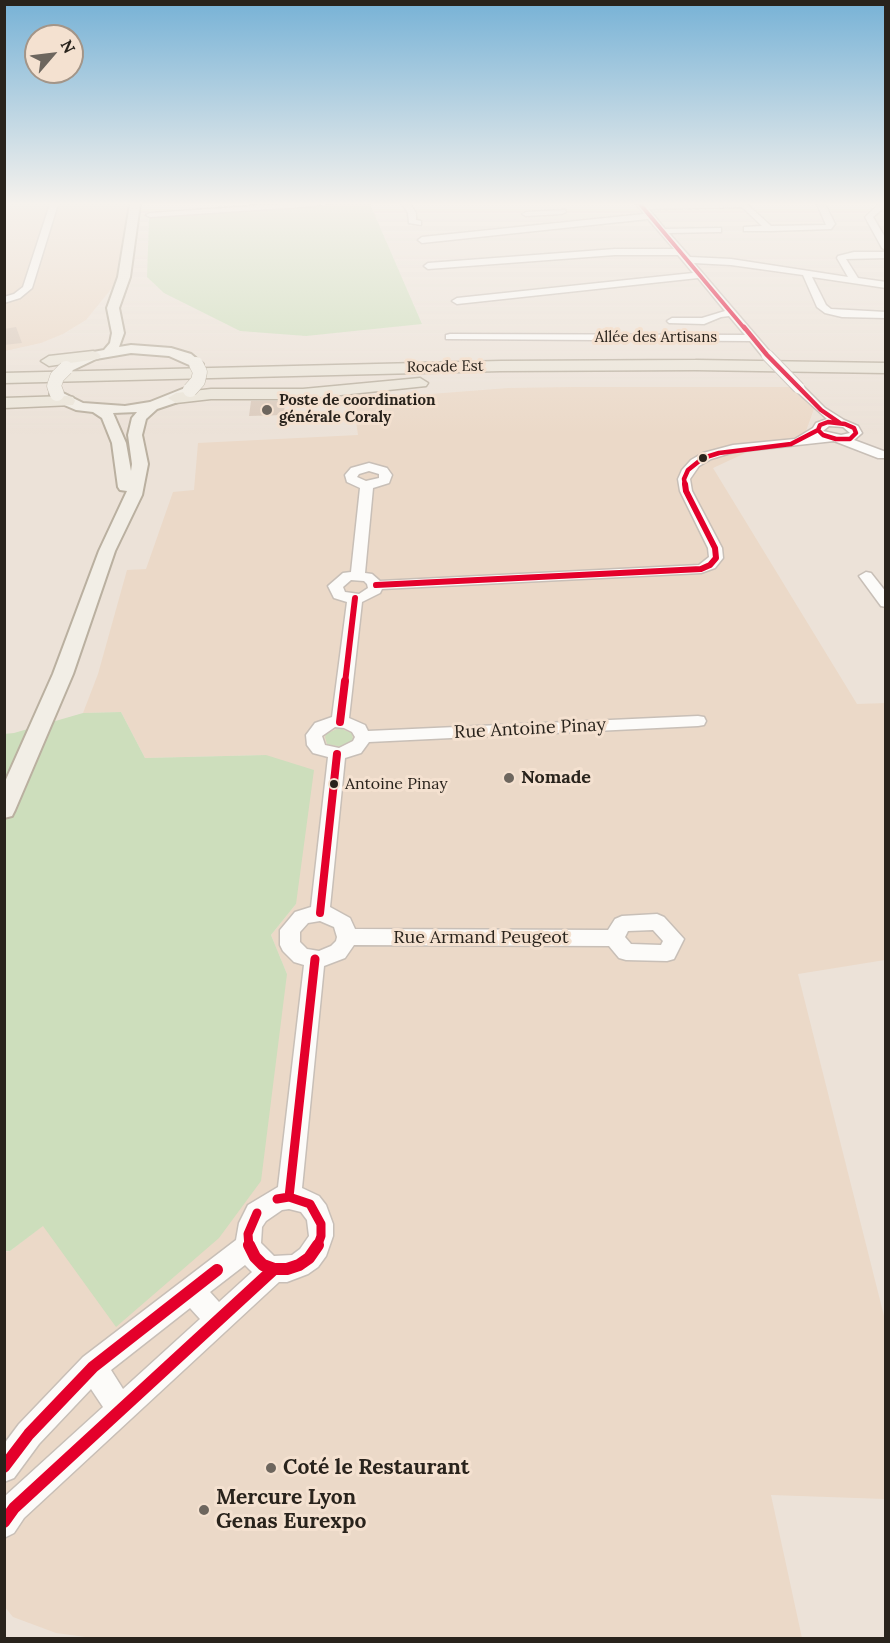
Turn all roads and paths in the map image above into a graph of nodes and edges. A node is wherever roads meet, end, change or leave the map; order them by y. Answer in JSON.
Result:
{"nodes":[{"id":1,"x":29,"y":281,"type":"edge"},
{"id":2,"x":123,"y":281,"type":"edge"},
{"id":3,"x":650,"y":281,"type":"edge"},
{"id":4,"x":706,"y":281,"type":"edge"},
{"id":5,"x":810,"y":281,"type":"edge"},
{"id":6,"x":859,"y":281,"type":"edge"},
{"id":7,"x":885,"y":285,"type":"edge"},
{"id":8,"x":117,"y":295,"type":"junction"},
{"id":9,"x":4,"y":300,"type":"edge"},
{"id":10,"x":457,"y":302,"type":"dead end"},
{"id":11,"x":732,"y":313,"type":"junction"},
{"id":12,"x":885,"y":315,"type":"edge"},
{"id":13,"x":672,"y":321,"type":"dead end"},
{"id":14,"x":450,"y":337,"type":"dead end"},
{"id":15,"x":753,"y":338,"type":"junction"},
{"id":16,"x":152,"y":349,"type":"junction"},
{"id":17,"x":109,"y":352,"type":"junction"},
{"id":18,"x":352,"y":354,"type":"dead end"},
{"id":19,"x":93,"y":356,"type":"junction"},
{"id":20,"x":215,"y":357,"type":"dead end"},
{"id":21,"x":191,"y":360,"type":"junction"},
{"id":22,"x":4,"y":363,"type":"edge"},
{"id":23,"x":696,"y":365,"type":"junction"},
{"id":24,"x":885,"y":368,"type":"edge"},
{"id":25,"x":720,"y":371,"type":"junction"},
{"id":26,"x":885,"y":374,"type":"edge"},
{"id":27,"x":4,"y":378,"type":"edge"},
{"id":28,"x":4,"y":385,"type":"edge"},
{"id":29,"x":183,"y":394,"type":"junction"},
{"id":30,"x":62,"y":398,"type":"junction"},
{"id":31,"x":4,"y":403,"type":"edge"},
{"id":32,"x":152,"y":406,"type":"junction"},
{"id":33,"x":99,"y":410,"type":"junction"},
{"id":34,"x":821,"y":410,"type":"junction"},
{"id":35,"x":840,"y":423,"type":"junction"},
{"id":36,"x":820,"y":427,"type":"junction"},
{"id":37,"x":855,"y":436,"type":"junction"},
{"id":38,"x":836,"y":439,"type":"junction"},
{"id":39,"x":791,"y":444,"type":"junction"},
{"id":40,"x":884,"y":456,"type":"edge"},
{"id":41,"x":368,"y":485,"type":"dead end"},
{"id":42,"x":122,"y":516,"type":"junction"},
{"id":43,"x":358,"y":575,"type":"junction"},
{"id":44,"x":866,"y":576,"type":"dead end"},
{"id":45,"x":376,"y":585,"type":"junction"},
{"id":46,"x":355,"y":598,"type":"junction"},
{"id":47,"x":885,"y":603,"type":"edge"},
{"id":48,"x":698,"y":721,"type":"dead end"},
{"id":49,"x":340,"y":722,"type":"junction"},
{"id":50,"x":363,"y":737,"type":"junction"},
{"id":51,"x":337,"y":754,"type":"junction"},
{"id":52,"x":4,"y":810,"type":"edge"},
{"id":53,"x":320,"y":913,"type":"junction"},
{"id":54,"x":347,"y":937,"type":"junction"},
{"id":55,"x":614,"y":938,"type":"dead end"},
{"id":56,"x":315,"y":959,"type":"junction"},
{"id":57,"x":289,"y":1197,"type":"junction"},
{"id":58,"x":249,"y":1246,"type":"junction"},
{"id":59,"x":274,"y":1269,"type":"junction"},
{"id":60,"x":191,"y":1291,"type":"junction"},
{"id":61,"x":218,"y":1320,"type":"junction"},
{"id":62,"x":93,"y":1367,"type":"junction"},
{"id":63,"x":121,"y":1411,"type":"junction"},
{"id":64,"x":4,"y":1468,"type":"edge"},
{"id":65,"x":4,"y":1523,"type":"edge"}],
"edges":[{"from":1,"to":9,"type":"street"},
{"from":2,"to":8,"type":"main road"},
{"from":3,"to":10,"type":"street"},
{"from":4,"to":11,"type":"street"},
{"from":5,"to":12,"type":"street"},
{"from":6,"to":7,"type":"street"},
{"from":8,"to":16,"type":"main road"},
{"from":8,"to":17,"type":"main road"},
{"from":11,"to":13,"type":"street"},
{"from":11,"to":15,"type":"street"},
{"from":14,"to":15,"type":"street","name":"Allée des Artisans"},
{"from":15,"to":34,"type":"street","bridge":true},
{"from":16,"to":17,"type":"main road"},
{"from":16,"to":21,"type":"main road"},
{"from":17,"to":19,"type":"main road"},
{"from":18,"to":23,"type":"highway"},
{"from":19,"to":22,"type":"highway"},
{"from":19,"to":30,"type":"main road","bridge":true},
{"from":20,"to":21,"type":"highway"},
{"from":21,"to":29,"type":"main road","bridge":true},
{"from":23,"to":24,"type":"highway","name":"Rocade Est"},
{"from":23,"to":27,"type":"highway","name":"Rocade Est"},
{"from":25,"to":26,"type":"highway","name":"Rocade Est"},
{"from":25,"to":28,"type":"highway","name":"Rocade Est"},
{"from":25,"to":29,"type":"highway"},
{"from":29,"to":32,"type":"main road"},
{"from":30,"to":31,"type":"highway"},
{"from":30,"to":33,"type":"main road"},
{"from":32,"to":33,"type":"main road"},
{"from":32,"to":42,"type":"main road"},
{"from":33,"to":42,"type":"main road"},
{"from":34,"to":35,"type":"street"},
{"from":34,"to":36,"type":"street"},
{"from":35,"to":36,"type":"street"},
{"from":35,"to":37,"type":"street"},
{"from":36,"to":38,"type":"street"},
{"from":36,"to":39,"type":"street"},
{"from":37,"to":38,"type":"street"},
{"from":37,"to":40,"type":"street"},
{"from":38,"to":39,"type":"street"},
{"from":38,"to":40,"type":"street"},
{"from":39,"to":45,"type":"street"},
{"from":41,"to":43,"type":"street"},
{"from":42,"to":52,"type":"main road"},
{"from":43,"to":45,"type":"street"},
{"from":43,"to":46,"type":"street"},
{"from":44,"to":47,"type":"street"},
{"from":45,"to":46,"type":"street"},
{"from":46,"to":49,"type":"street"},
{"from":48,"to":50,"type":"street","name":"Rue Antoine Pinay"},
{"from":49,"to":50,"type":"street"},
{"from":49,"to":51,"type":"street"},
{"from":50,"to":51,"type":"street"},
{"from":51,"to":53,"type":"street"},
{"from":53,"to":54,"type":"street"},
{"from":53,"to":56,"type":"street"},
{"from":54,"to":55,"type":"street","name":"Rue Armand Peugeot"},
{"from":54,"to":56,"type":"street"},
{"from":56,"to":57,"type":"street"},
{"from":57,"to":58,"type":"street"},
{"from":57,"to":59,"type":"street"},
{"from":58,"to":59,"type":"street"},
{"from":58,"to":60,"type":"street"},
{"from":59,"to":61,"type":"street"},
{"from":60,"to":61,"type":"street"},
{"from":60,"to":62,"type":"street"},
{"from":61,"to":63,"type":"street"},
{"from":62,"to":63,"type":"street"},
{"from":62,"to":64,"type":"street"},
{"from":63,"to":65,"type":"street"}]}
